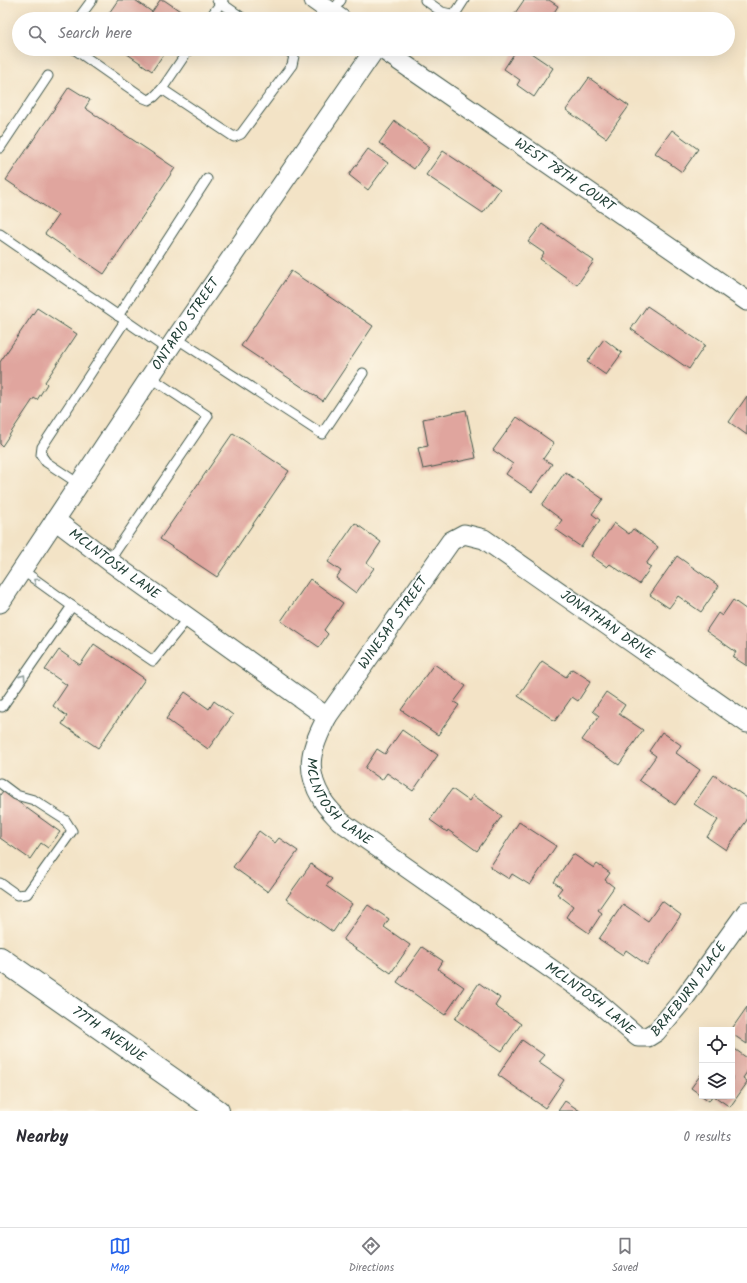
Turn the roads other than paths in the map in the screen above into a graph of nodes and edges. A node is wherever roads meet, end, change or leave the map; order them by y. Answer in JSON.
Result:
{"nodes":[{"id":1,"x":92,"y":0,"type":"edge"},
{"id":2,"x":314,"y":0,"type":"edge"},
{"id":3,"x":425,"y":0,"type":"edge"},
{"id":4,"x":464,"y":0,"type":"edge"},
{"id":5,"x":220,"y":1,"type":"edge"},
{"id":6,"x":338,"y":10,"type":"edge"},
{"id":7,"x":83,"y":12,"type":"edge"},
{"id":8,"x":214,"y":12,"type":"edge"},
{"id":9,"x":235,"y":12,"type":"edge"},
{"id":10,"x":442,"y":12,"type":"edge"},
{"id":11,"x":455,"y":12,"type":"edge"},
{"id":12,"x":84,"y":56,"type":"edge"},
{"id":13,"x":184,"y":56,"type":"edge"},
{"id":14,"x":294,"y":56,"type":"edge"},
{"id":15,"x":370,"y":56,"type":"edge"},
{"id":16,"x":392,"y":56,"type":"edge"},
{"id":17,"x":48,"y":76,"type":"dead end"},
{"id":18,"x":162,"y":89,"type":"junction"},
{"id":19,"x":0,"y":148,"type":"edge"},
{"id":20,"x":207,"y":179,"type":"dead end"},
{"id":21,"x":0,"y":234,"type":"edge"},
{"id":22,"x":747,"y":301,"type":"edge"},
{"id":23,"x":122,"y":318,"type":"junction"},
{"id":24,"x":172,"y":344,"type":"junction"},
{"id":25,"x":363,"y":373,"type":"dead end"},
{"id":26,"x":150,"y":377,"type":"junction"},
{"id":27,"x":79,"y":484,"type":"junction"},
{"id":28,"x":55,"y":520,"type":"junction"},
{"id":29,"x":464,"y":534,"type":"joint"},
{"id":30,"x":109,"y":561,"type":"junction"},
{"id":31,"x":22,"y":570,"type":"junction"},
{"id":32,"x":0,"y":603,"type":"edge"},
{"id":33,"x":72,"y":606,"type":"junction"},
{"id":34,"x":188,"y":618,"type":"junction"},
{"id":35,"x":0,"y":705,"type":"edge"},
{"id":36,"x":327,"y":717,"type":"junction"},
{"id":37,"x":747,"y":723,"type":"edge"},
{"id":38,"x":0,"y":783,"type":"edge"},
{"id":39,"x":0,"y":883,"type":"edge"},
{"id":40,"x":747,"y":910,"type":"edge"},
{"id":41,"x":0,"y":958,"type":"edge"},
{"id":42,"x":638,"y":1037,"type":"joint"},
{"id":43,"x":218,"y":1111,"type":"edge"}],
"edges":[{"from":1,"to":7,"type":"lane"},
{"from":2,"to":6,"type":"street"},
{"from":3,"to":10,"type":"lane"},
{"from":4,"to":11,"type":"lane"},
{"from":5,"to":8,"type":"lane"},
{"from":5,"to":9,"type":"lane"},
{"from":12,"to":18,"type":"lane"},
{"from":13,"to":18,"type":"lane"},
{"from":14,"to":18,"type":"lane"},
{"from":15,"to":24,"type":"street","name":"ONTARIO STREET"},
{"from":16,"to":22,"type":"street","name":"WEST 78TH COURT"},
{"from":17,"to":19,"type":"lane"},
{"from":20,"to":23,"type":"lane"},
{"from":21,"to":23,"type":"lane"},
{"from":23,"to":24,"type":"lane"},
{"from":23,"to":27,"type":"lane"},
{"from":24,"to":25,"type":"lane"},
{"from":24,"to":26,"type":"street","name":"ONTARIO STREET"},
{"from":26,"to":27,"type":"street","name":"ONTARIO STREET"},
{"from":26,"to":30,"type":"lane"},
{"from":27,"to":28,"type":"street","name":"ONTARIO STREET"},
{"from":28,"to":30,"type":"street","name":"MCLNTOSH LANE"},
{"from":28,"to":31,"type":"street","name":"ONTARIO STREET"},
{"from":29,"to":36,"type":"street","name":"WINESAP STREET"},
{"from":29,"to":37,"type":"street","name":"JONATHAN DRIVE"},
{"from":30,"to":34,"type":"street","name":"MCLNTOSH LANE"},
{"from":31,"to":32,"type":"street","name":"ONTARIO STREET"},
{"from":33,"to":31,"type":"lane","one_way":true},
{"from":33,"to":34,"type":"lane"},
{"from":35,"to":33,"type":"lane","one_way":true},
{"from":34,"to":36,"type":"street","name":"MCLNTOSH LANE"},
{"from":36,"to":42,"type":"street","name":"MCLNTOSH LANE"},
{"from":38,"to":39,"type":"lane"},
{"from":40,"to":42,"type":"street","name":"BRAEBURN PLACE"},
{"from":41,"to":43,"type":"street","name":"77TH AVENUE"}]}
